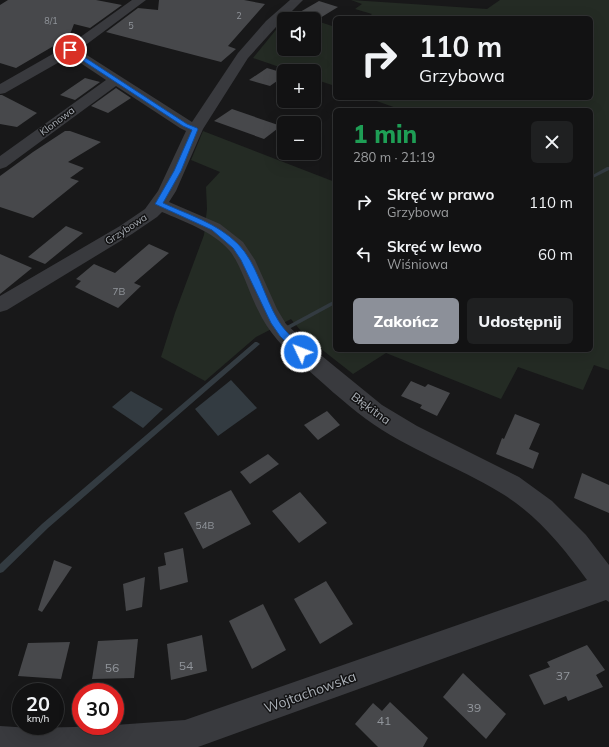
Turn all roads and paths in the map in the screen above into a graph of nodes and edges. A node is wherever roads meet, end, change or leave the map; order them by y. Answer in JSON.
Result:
{"nodes":[{"id":1,"x":140,"y":0,"type":"edge"},
{"id":2,"x":297,"y":0,"type":"edge"},
{"id":3,"x":70,"y":50,"type":"junction"},
{"id":4,"x":115,"y":80,"type":"junction"},
{"id":5,"x":0,"y":90,"type":"edge"},
{"id":6,"x":195,"y":129,"type":"junction"},
{"id":7,"x":0,"y":164,"type":"edge"},
{"id":8,"x":155,"y":209,"type":"junction"},
{"id":9,"x":0,"y":305,"type":"edge"},
{"id":10,"x":608,"y":587,"type":"edge"},
{"id":11,"x":0,"y":742,"type":"edge"},
{"id":12,"x":185,"y":742,"type":"edge"}],
"edges":[{"from":1,"to":3,"type":"street"},
{"from":2,"to":6,"type":"street","name":"Grzybowa"},
{"from":3,"to":4,"type":"street"},
{"from":3,"to":5,"type":"street"},
{"from":4,"to":6,"type":"street"},
{"from":4,"to":7,"type":"street","name":"Klonowa"},
{"from":6,"to":8,"type":"street","name":"Grzybowa"},
{"from":8,"to":9,"type":"street","name":"Grzybowa"},
{"from":8,"to":10,"type":"street","name":"Błękitna"},
{"from":10,"to":12,"type":"street","name":"Wojtachowska"},
{"from":11,"to":12,"type":"street","name":"Wojtachowska"}]}
